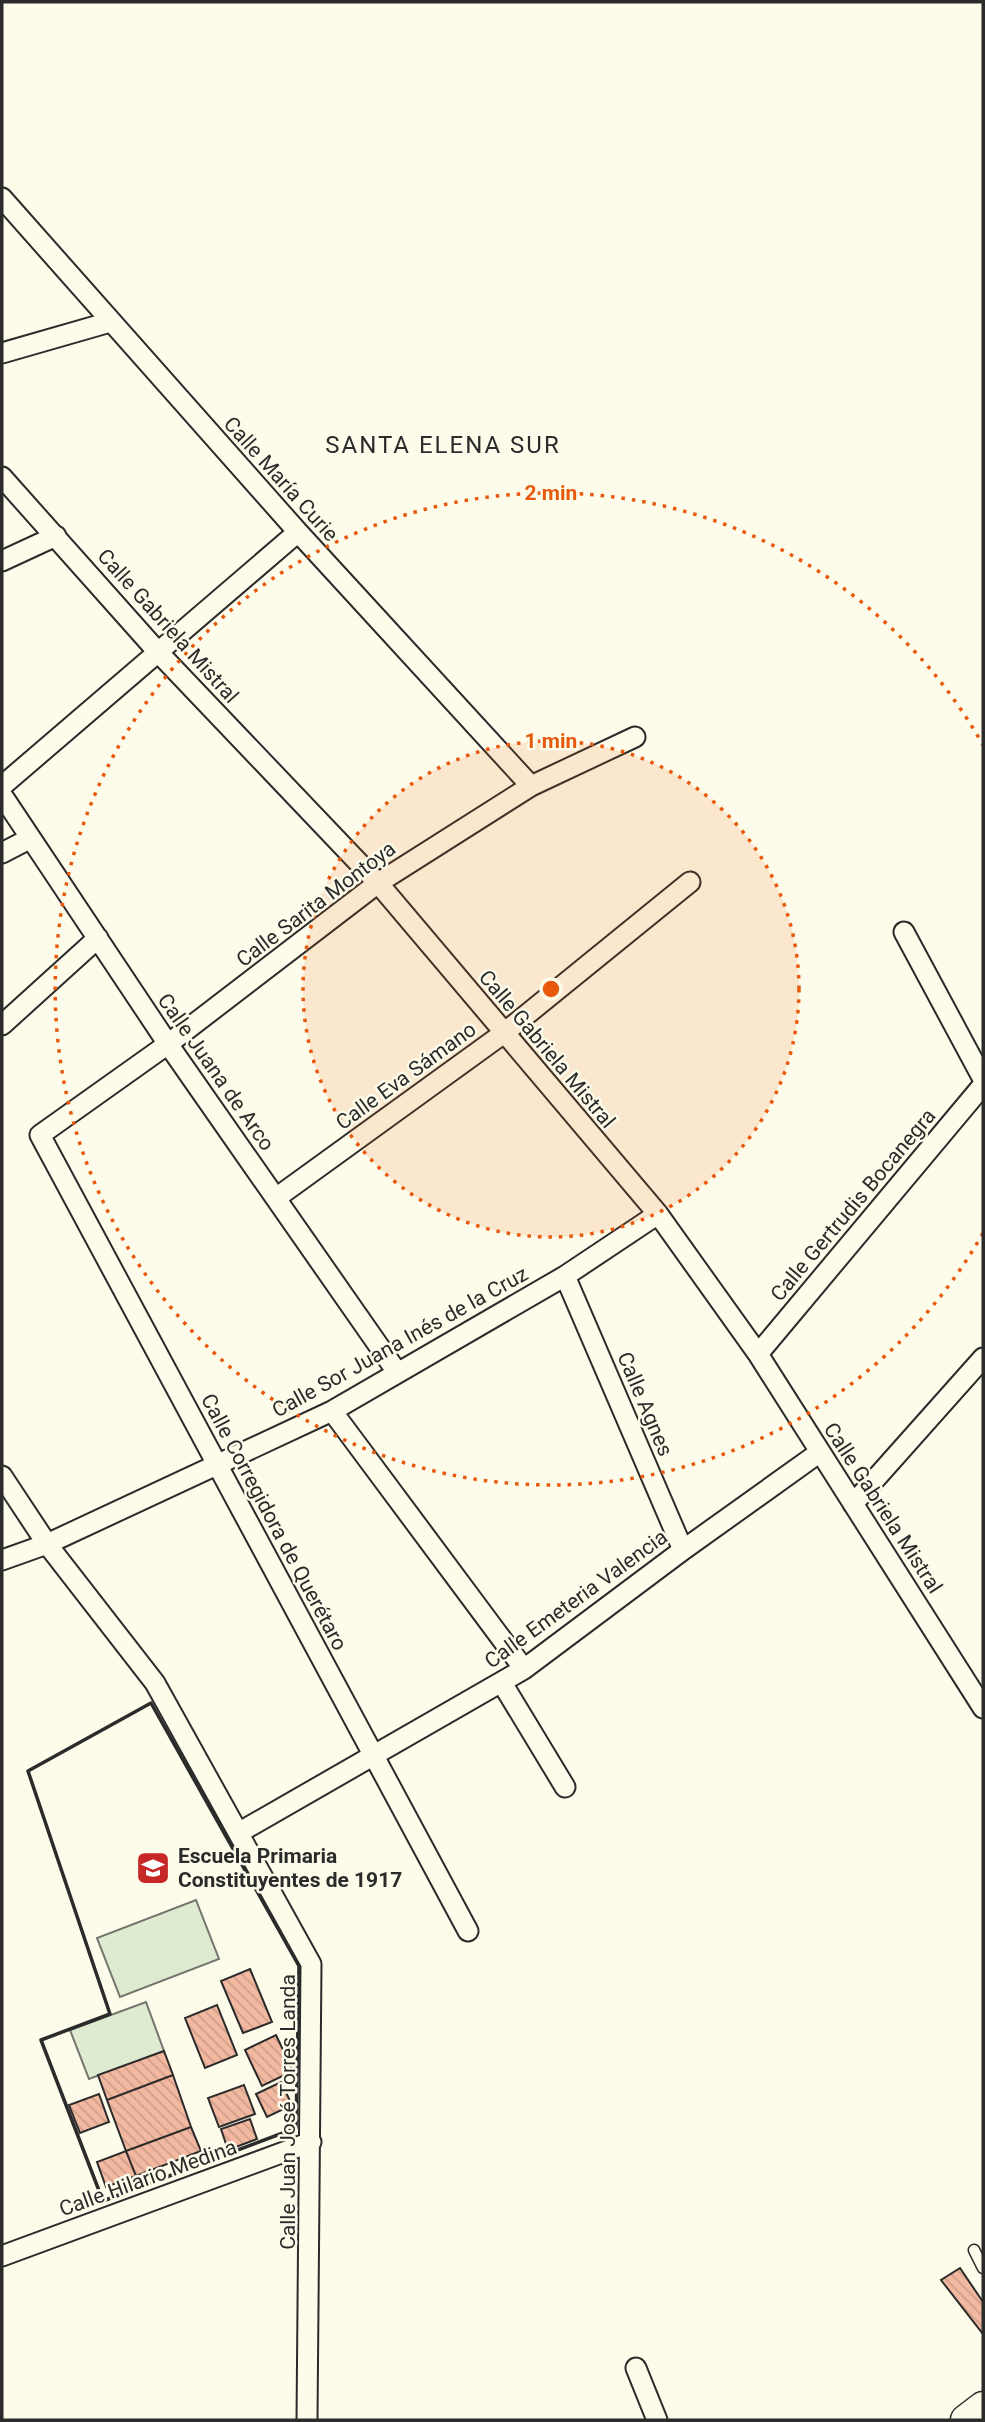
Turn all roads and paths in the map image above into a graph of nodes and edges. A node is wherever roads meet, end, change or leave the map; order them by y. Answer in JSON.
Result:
{"nodes":[{"id":1,"x":2,"y":198,"type":"edge"},
{"id":2,"x":110,"y":322,"type":"junction"},
{"id":3,"x":2,"y":353,"type":"edge"},
{"id":4,"x":2,"y":477,"type":"edge"},
{"id":5,"x":298,"y":532,"type":"junction"},
{"id":6,"x":56,"y":536,"type":"junction"},
{"id":7,"x":2,"y":561,"type":"edge"},
{"id":8,"x":157,"y":651,"type":"junction"},
{"id":9,"x":635,"y":737,"type":"dead end"},
{"id":10,"x":2,"y":786,"type":"edge"},
{"id":11,"x":531,"y":786,"type":"junction"},
{"id":12,"x":2,"y":795,"type":"edge"},
{"id":13,"x":30,"y":839,"type":"junction"},
{"id":14,"x":2,"y":853,"type":"edge"},
{"id":15,"x":690,"y":882,"type":"dead end"},
{"id":16,"x":378,"y":883,"type":"junction"},
{"id":17,"x":904,"y":932,"type":"dead end"},
{"id":18,"x":98,"y":939,"type":"junction"},
{"id":19,"x":2,"y":1025,"type":"edge"},
{"id":20,"x":504,"y":1033,"type":"junction"},
{"id":21,"x":168,"y":1044,"type":"junction"},
{"id":22,"x":983,"y":1079,"type":"edge"},
{"id":23,"x":983,"y":1084,"type":"edge"},
{"id":24,"x":40,"y":1135,"type":"joint"},
{"id":25,"x":276,"y":1198,"type":"junction"},
{"id":26,"x":658,"y":1214,"type":"junction"},
{"id":27,"x":565,"y":1276,"type":"junction"},
{"id":28,"x":758,"y":1354,"type":"junction"},
{"id":29,"x":983,"y":1358,"type":"edge"},
{"id":30,"x":397,"y":1372,"type":"junction"},
{"id":31,"x":332,"y":1411,"type":"junction"},
{"id":32,"x":820,"y":1452,"type":"junction"},
{"id":33,"x":218,"y":1465,"type":"junction"},
{"id":34,"x":2,"y":1476,"type":"edge"},
{"id":35,"x":853,"y":1504,"type":"junction"},
{"id":36,"x":47,"y":1544,"type":"junction"},
{"id":37,"x":683,"y":1550,"type":"junction"},
{"id":38,"x":2,"y":1560,"type":"edge"},
{"id":39,"x":524,"y":1669,"type":"junction"},
{"id":40,"x":502,"y":1683,"type":"junction"},
{"id":41,"x":983,"y":1707,"type":"edge"},
{"id":42,"x":374,"y":1756,"type":"junction"},
{"id":43,"x":565,"y":1787,"type":"dead end"},
{"id":44,"x":240,"y":1832,"type":"junction"},
{"id":45,"x":468,"y":1931,"type":"dead end"},
{"id":46,"x":311,"y":2142,"type":"junction"},
{"id":47,"x":974,"y":2250,"type":"dead end"},
{"id":48,"x":2,"y":2256,"type":"edge"},
{"id":49,"x":983,"y":2267,"type":"edge"},
{"id":50,"x":636,"y":2368,"type":"dead end"},
{"id":51,"x":983,"y":2407,"type":"edge"},
{"id":52,"x":307,"y":2420,"type":"edge"},
{"id":53,"x":657,"y":2420,"type":"edge"},
{"id":54,"x":967,"y":2420,"type":"edge"}],
"edges":[{"from":1,"to":2,"type":"street","name":"Calle María Curie"},
{"from":2,"to":3,"type":"street"},
{"from":2,"to":5,"type":"street","name":"Calle María Curie"},
{"from":4,"to":6,"type":"street","name":"Calle Gabriela Mistral"},
{"from":5,"to":8,"type":"street"},
{"from":5,"to":11,"type":"street","name":"Calle María Curie"},
{"from":6,"to":7,"type":"street"},
{"from":6,"to":8,"type":"street","name":"Calle Gabriela Mistral"},
{"from":8,"to":10,"type":"street"},
{"from":8,"to":16,"type":"street","name":"Calle Gabriela Mistral"},
{"from":9,"to":11,"type":"street","name":"Calle Sarita Montoya"},
{"from":11,"to":16,"type":"street","name":"Calle Sarita Montoya"},
{"from":12,"to":13,"type":"street","name":"Calle Juana de Arco"},
{"from":13,"to":14,"type":"street"},
{"from":13,"to":18,"type":"street","name":"Calle Juana de Arco"},
{"from":15,"to":20,"type":"street","name":"Calle Eva Sámano"},
{"from":16,"to":20,"type":"street","name":"Calle Gabriela Mistral"},
{"from":16,"to":21,"type":"street","name":"Calle Sarita Montoya"},
{"from":17,"to":22,"type":"street"},
{"from":18,"to":19,"type":"street"},
{"from":18,"to":21,"type":"street","name":"Calle Juana de Arco"},
{"from":20,"to":25,"type":"street","name":"Calle Eva Sámano"},
{"from":20,"to":26,"type":"street","name":"Calle Gabriela Mistral"},
{"from":21,"to":24,"type":"street","name":"Calle Sarita Montoya"},
{"from":21,"to":25,"type":"street","name":"Calle Juana de Arco"},
{"from":23,"to":28,"type":"street","name":"Calle Gertrudis Bocanegra"},
{"from":24,"to":33,"type":"street","name":"Calle Corregidora de Querétaro"},
{"from":25,"to":30,"type":"street","name":"Calle Juana de Arco"},
{"from":26,"to":27,"type":"street","name":"Calle Sor Juana Inés de la Cruz"},
{"from":26,"to":28,"type":"street","name":"Calle Gabriela Mistral"},
{"from":27,"to":30,"type":"street","name":"Calle Sor Juana Inés de la Cruz"},
{"from":27,"to":37,"type":"street","name":"Calle Agnes"},
{"from":28,"to":32,"type":"street","name":"Calle Gabriela Mistral"},
{"from":29,"to":35,"type":"street"},
{"from":30,"to":31,"type":"street","name":"Calle Sor Juana Inés de la Cruz"},
{"from":31,"to":33,"type":"street","name":"Calle Sor Juana Inés de la Cruz"},
{"from":31,"to":39,"type":"street"},
{"from":32,"to":35,"type":"street","name":"Calle Gabriela Mistral"},
{"from":32,"to":37,"type":"street","name":"Calle Emeteria Valencia"},
{"from":33,"to":36,"type":"street","name":"Calle Sor Juana Inés de la Cruz"},
{"from":33,"to":42,"type":"street","name":"Calle Corregidora de Querétaro"},
{"from":34,"to":36,"type":"street","name":"Calle Juan José Torres Landa"},
{"from":35,"to":41,"type":"street","name":"Calle Gabriela Mistral"},
{"from":36,"to":38,"type":"street","name":"Calle Sor Juana Inés de la Cruz"},
{"from":36,"to":44,"type":"street","name":"Calle Juan José Torres Landa"},
{"from":37,"to":39,"type":"street","name":"Calle Emeteria Valencia"},
{"from":39,"to":40,"type":"street","name":"Calle Emeteria Valencia"},
{"from":40,"to":42,"type":"street","name":"Calle Emeteria Valencia"},
{"from":40,"to":43,"type":"street"},
{"from":42,"to":44,"type":"street","name":"Calle Emeteria Valencia"},
{"from":42,"to":45,"type":"street","name":"Calle Corregidora de Querétaro"},
{"from":44,"to":46,"type":"street","name":"Calle Juan José Torres Landa"},
{"from":46,"to":48,"type":"street","name":"Calle Hilario Medina"},
{"from":46,"to":52,"type":"street","name":"Calle Juan José Torres Landa"},
{"from":47,"to":49,"type":"lane"},
{"from":50,"to":53,"type":"street"},
{"from":51,"to":54,"type":"main road"}]}
